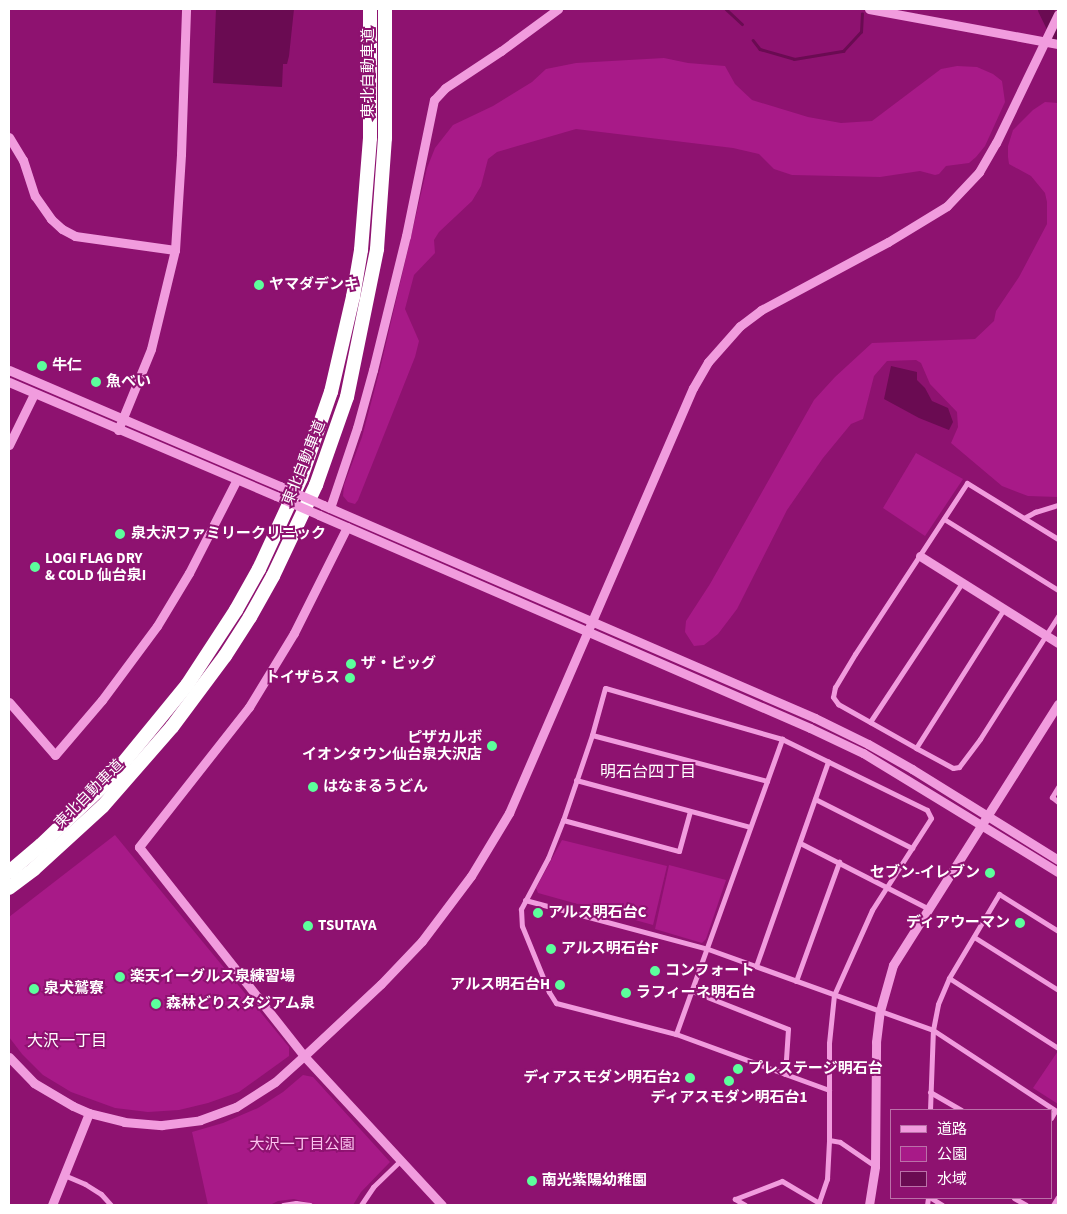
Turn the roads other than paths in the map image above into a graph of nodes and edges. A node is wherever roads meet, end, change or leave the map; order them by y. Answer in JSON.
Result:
{"nodes":[{"id":1,"x":186,"y":9,"type":"edge"},
{"id":2,"x":370,"y":9,"type":"edge"},
{"id":3,"x":384,"y":9,"type":"edge"},
{"id":4,"x":558,"y":9,"type":"edge"},
{"id":5,"x":869,"y":9,"type":"edge"},
{"id":6,"x":1058,"y":14,"type":"edge"},
{"id":7,"x":1058,"y":44,"type":"edge"},
{"id":8,"x":9,"y":137,"type":"edge"},
{"id":9,"x":175,"y":250,"type":"junction"},
{"id":10,"x":9,"y":370,"type":"edge"},
{"id":11,"x":9,"y":382,"type":"edge"},
{"id":12,"x":34,"y":394,"type":"junction"},
{"id":13,"x":123,"y":418,"type":"junction"},
{"id":14,"x":118,"y":430,"type":"junction"},
{"id":15,"x":9,"y":445,"type":"edge"},
{"id":16,"x":236,"y":481,"type":"junction"},
{"id":17,"x":1058,"y":506,"type":"edge"},
{"id":18,"x":327,"y":507,"type":"junction"},
{"id":19,"x":1024,"y":518,"type":"junction"},
{"id":20,"x":944,"y":519,"type":"junction"},
{"id":21,"x":347,"y":526,"type":"junction"},
{"id":22,"x":1058,"y":539,"type":"edge"},
{"id":23,"x":920,"y":556,"type":"junction"},
{"id":24,"x":962,"y":583,"type":"junction"},
{"id":25,"x":1058,"y":590,"type":"edge"},
{"id":26,"x":1004,"y":609,"type":"junction"},
{"id":27,"x":1058,"y":616,"type":"edge"},
{"id":28,"x":594,"y":621,"type":"junction"},
{"id":29,"x":589,"y":631,"type":"junction"},
{"id":30,"x":1045,"y":635,"type":"junction"},
{"id":31,"x":1058,"y":643,"type":"edge"},
{"id":32,"x":9,"y":702,"type":"edge"},
{"id":33,"x":1058,"y":704,"type":"edge"},
{"id":34,"x":870,"y":722,"type":"junction"},
{"id":35,"x":592,"y":735,"type":"junction"},
{"id":36,"x":782,"y":739,"type":"junction"},
{"id":37,"x":916,"y":748,"type":"junction"},
{"id":38,"x":828,"y":761,"type":"junction"},
{"id":39,"x":576,"y":780,"type":"junction"},
{"id":40,"x":767,"y":781,"type":"junction"},
{"id":41,"x":1058,"y":787,"type":"edge"},
{"id":42,"x":815,"y":799,"type":"junction"},
{"id":43,"x":1058,"y":802,"type":"edge"},
{"id":44,"x":690,"y":811,"type":"junction"},
{"id":45,"x":563,"y":820,"type":"junction"},
{"id":46,"x":985,"y":820,"type":"junction"},
{"id":47,"x":750,"y":827,"type":"junction"},
{"id":48,"x":800,"y":843,"type":"junction"},
{"id":49,"x":912,"y":848,"type":"junction"},
{"id":50,"x":1058,"y":860,"type":"edge"},
{"id":51,"x":839,"y":862,"type":"junction"},
{"id":52,"x":9,"y":872,"type":"edge"},
{"id":53,"x":1058,"y":872,"type":"edge"},
{"id":54,"x":887,"y":886,"type":"junction"},
{"id":55,"x":9,"y":890,"type":"edge"},
{"id":56,"x":525,"y":900,"type":"junction"},
{"id":57,"x":930,"y":909,"type":"junction"},
{"id":58,"x":1058,"y":931,"type":"edge"},
{"id":59,"x":974,"y":937,"type":"junction"},
{"id":60,"x":708,"y":949,"type":"junction"},
{"id":61,"x":756,"y":966,"type":"junction"},
{"id":62,"x":949,"y":978,"type":"junction"},
{"id":63,"x":796,"y":981,"type":"junction"},
{"id":64,"x":1058,"y":990,"type":"edge"},
{"id":65,"x":692,"y":991,"type":"junction"},
{"id":66,"x":834,"y":995,"type":"junction"},
{"id":67,"x":880,"y":1011,"type":"junction"},
{"id":68,"x":933,"y":1030,"type":"junction"},
{"id":69,"x":676,"y":1034,"type":"junction"},
{"id":70,"x":1058,"y":1048,"type":"edge"},
{"id":71,"x":304,"y":1056,"type":"junction"},
{"id":72,"x":9,"y":1057,"type":"edge"},
{"id":73,"x":785,"y":1074,"type":"junction"},
{"id":74,"x":829,"y":1090,"type":"junction"},
{"id":75,"x":930,"y":1092,"type":"junction"},
{"id":76,"x":930,"y":1109,"type":"edge"},
{"id":77,"x":959,"y":1109,"type":"edge"},
{"id":78,"x":1057,"y":1112,"type":"edge"},
{"id":79,"x":89,"y":1113,"type":"junction"},
{"id":80,"x":829,"y":1140,"type":"junction"},
{"id":81,"x":400,"y":1161,"type":"junction"},
{"id":82,"x":875,"y":1166,"type":"junction"},
{"id":83,"x":64,"y":1175,"type":"junction"},
{"id":84,"x":1058,"y":1197,"type":"edge"},
{"id":85,"x":818,"y":1204,"type":"edge"},
{"id":86,"x":52,"y":1205,"type":"edge"},
{"id":87,"x":111,"y":1205,"type":"edge"},
{"id":88,"x":283,"y":1205,"type":"edge"},
{"id":89,"x":310,"y":1205,"type":"edge"},
{"id":90,"x":361,"y":1205,"type":"edge"},
{"id":91,"x":442,"y":1205,"type":"edge"},
{"id":92,"x":745,"y":1205,"type":"edge"},
{"id":93,"x":869,"y":1205,"type":"edge"},
{"id":94,"x":1053,"y":1205,"type":"edge"}],
"edges":[{"from":1,"to":9,"type":"street"},
{"from":2,"to":52,"type":"highway","name":"東北自動車道"},
{"from":3,"to":55,"type":"highway","name":"東北自動車道"},
{"from":4,"to":18,"type":"street"},
{"from":5,"to":7,"type":"street"},
{"from":6,"to":28,"type":"street","bridge":true},
{"from":8,"to":9,"type":"street"},
{"from":9,"to":13,"type":"street"},
{"from":10,"to":13,"type":"street"},
{"from":11,"to":12,"type":"street"},
{"from":12,"to":14,"type":"street"},
{"from":12,"to":15,"type":"street"},
{"from":13,"to":14,"type":"street"},
{"from":13,"to":18,"type":"street","bridge":true},
{"from":14,"to":16,"type":"street"},
{"from":16,"to":21,"type":"street","bridge":true},
{"from":16,"to":32,"type":"street"},
{"from":17,"to":19,"type":"street"},
{"from":18,"to":28,"type":"street"},
{"from":19,"to":20,"type":"street"},
{"from":19,"to":22,"type":"street"},
{"from":20,"to":23,"type":"street"},
{"from":20,"to":25,"type":"street"},
{"from":21,"to":29,"type":"street"},
{"from":21,"to":71,"type":"street"},
{"from":23,"to":24,"type":"street"},
{"from":23,"to":34,"type":"street"},
{"from":24,"to":26,"type":"street"},
{"from":24,"to":34,"type":"street"},
{"from":26,"to":30,"type":"street"},
{"from":26,"to":37,"type":"street"},
{"from":27,"to":30,"type":"street"},
{"from":28,"to":29,"type":"street"},
{"from":28,"to":46,"type":"street"},
{"from":29,"to":46,"type":"street"},
{"from":29,"to":71,"type":"street"},
{"from":30,"to":31,"type":"street"},
{"from":30,"to":37,"type":"street"},
{"from":33,"to":46,"type":"street"},
{"from":34,"to":37,"type":"street"},
{"from":35,"to":36,"type":"street"},
{"from":35,"to":39,"type":"street"},
{"from":35,"to":40,"type":"street"},
{"from":36,"to":38,"type":"street"},
{"from":36,"to":40,"type":"street"},
{"from":38,"to":42,"type":"street"},
{"from":38,"to":49,"type":"street"},
{"from":39,"to":44,"type":"street"},
{"from":39,"to":45,"type":"street"},
{"from":40,"to":47,"type":"street"},
{"from":41,"to":43,"type":"street"},
{"from":42,"to":48,"type":"street"},
{"from":42,"to":49,"type":"street"},
{"from":44,"to":45,"type":"street"},
{"from":44,"to":47,"type":"street"},
{"from":45,"to":56,"type":"street"},
{"from":46,"to":50,"type":"street"},
{"from":46,"to":53,"type":"street"},
{"from":46,"to":57,"type":"street"},
{"from":47,"to":60,"type":"street"},
{"from":48,"to":51,"type":"street"},
{"from":48,"to":61,"type":"street"},
{"from":49,"to":54,"type":"street"},
{"from":51,"to":54,"type":"street"},
{"from":51,"to":63,"type":"street"},
{"from":54,"to":57,"type":"street"},
{"from":54,"to":66,"type":"street"},
{"from":56,"to":60,"type":"street"},
{"from":56,"to":69,"type":"street"},
{"from":57,"to":67,"type":"street"},
{"from":58,"to":59,"type":"street"},
{"from":59,"to":62,"type":"street"},
{"from":59,"to":64,"type":"street"},
{"from":60,"to":61,"type":"street"},
{"from":60,"to":65,"type":"street"},
{"from":61,"to":63,"type":"street"},
{"from":62,"to":68,"type":"street"},
{"from":62,"to":70,"type":"street"},
{"from":63,"to":66,"type":"street"},
{"from":65,"to":69,"type":"street"},
{"from":65,"to":73,"type":"street"},
{"from":66,"to":67,"type":"street"},
{"from":66,"to":74,"type":"street"},
{"from":67,"to":68,"type":"street"},
{"from":67,"to":82,"type":"street"},
{"from":68,"to":75,"type":"street"},
{"from":68,"to":78,"type":"street"},
{"from":69,"to":73,"type":"street"},
{"from":71,"to":79,"type":"street"},
{"from":71,"to":81,"type":"street"},
{"from":72,"to":79,"type":"street"},
{"from":73,"to":74,"type":"street"},
{"from":74,"to":80,"type":"street"},
{"from":75,"to":76,"type":"street"},
{"from":75,"to":77,"type":"street"},
{"from":79,"to":83,"type":"street"},
{"from":80,"to":82,"type":"street"},
{"from":80,"to":85,"type":"street"},
{"from":81,"to":90,"type":"street"},
{"from":81,"to":91,"type":"street"},
{"from":82,"to":93,"type":"street"},
{"from":83,"to":86,"type":"street"},
{"from":83,"to":87,"type":"street"},
{"from":84,"to":94,"type":"street"},
{"from":85,"to":92,"type":"street"},
{"from":88,"to":89,"type":"street"}]}
